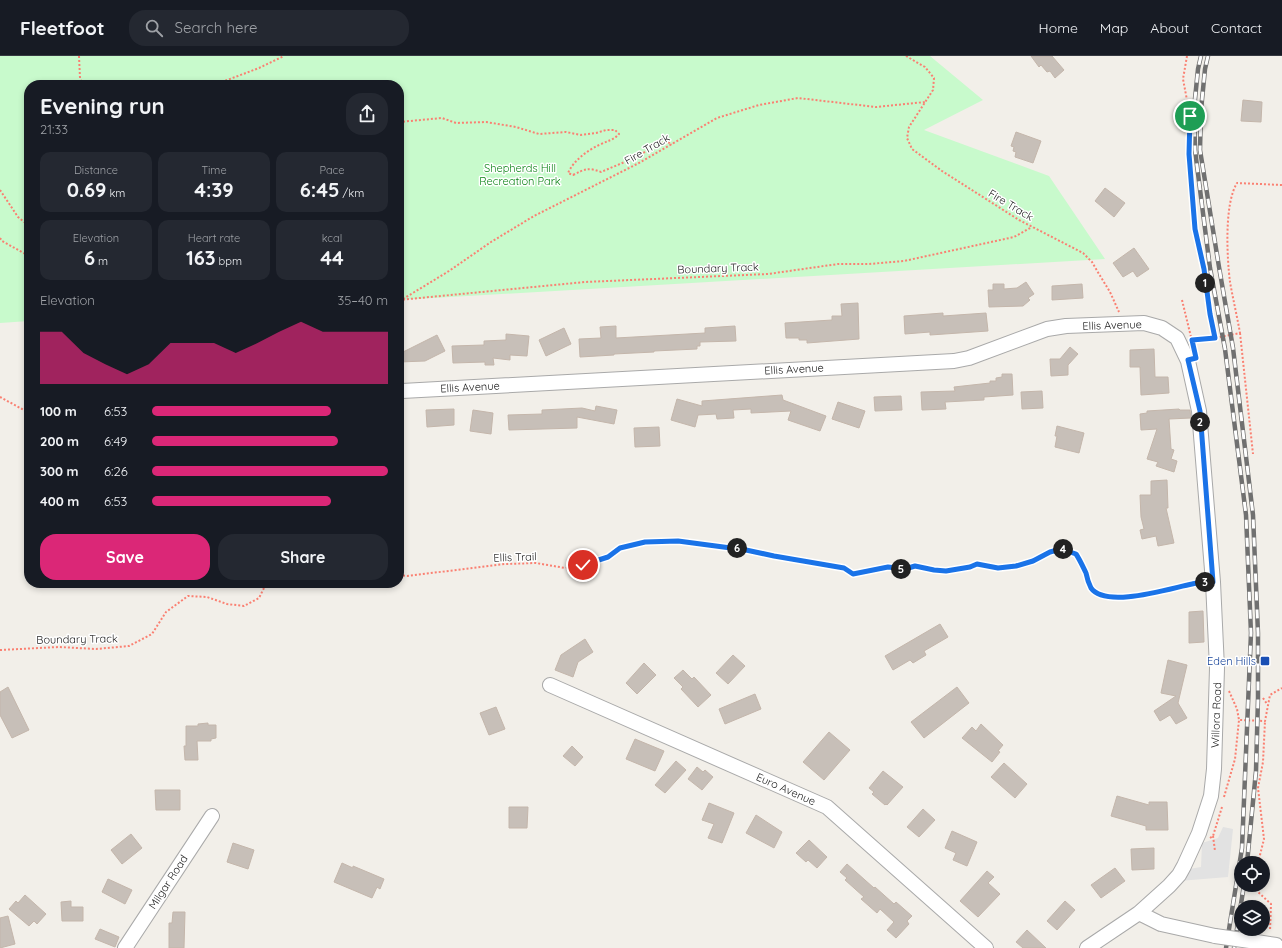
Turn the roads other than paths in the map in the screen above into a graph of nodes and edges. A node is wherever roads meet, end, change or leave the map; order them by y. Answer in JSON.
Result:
{"nodes":[{"id":1,"x":1177,"y":338,"type":"joint"},
{"id":2,"x":404,"y":391,"type":"edge"},
{"id":3,"x":550,"y":685,"type":"dead end"},
{"id":4,"x":212,"y":816,"type":"dead end"},
{"id":5,"x":1139,"y":913,"type":"junction"},
{"id":6,"x":1276,"y":945,"type":"edge"},
{"id":7,"x":125,"y":948,"type":"edge"},
{"id":8,"x":986,"y":948,"type":"edge"},
{"id":9,"x":1087,"y":948,"type":"edge"}],
"edges":[{"from":1,"to":2,"type":"street","name":"Ellis Avenue"},
{"from":1,"to":5,"type":"street","name":"Willora Road"},
{"from":3,"to":8,"type":"street","name":"Euro Avenue"},
{"from":4,"to":7,"type":"street","name":"Milgar Road"},
{"from":5,"to":6,"type":"street","bridge":true},
{"from":5,"to":9,"type":"street","name":"Willora Road"}]}
